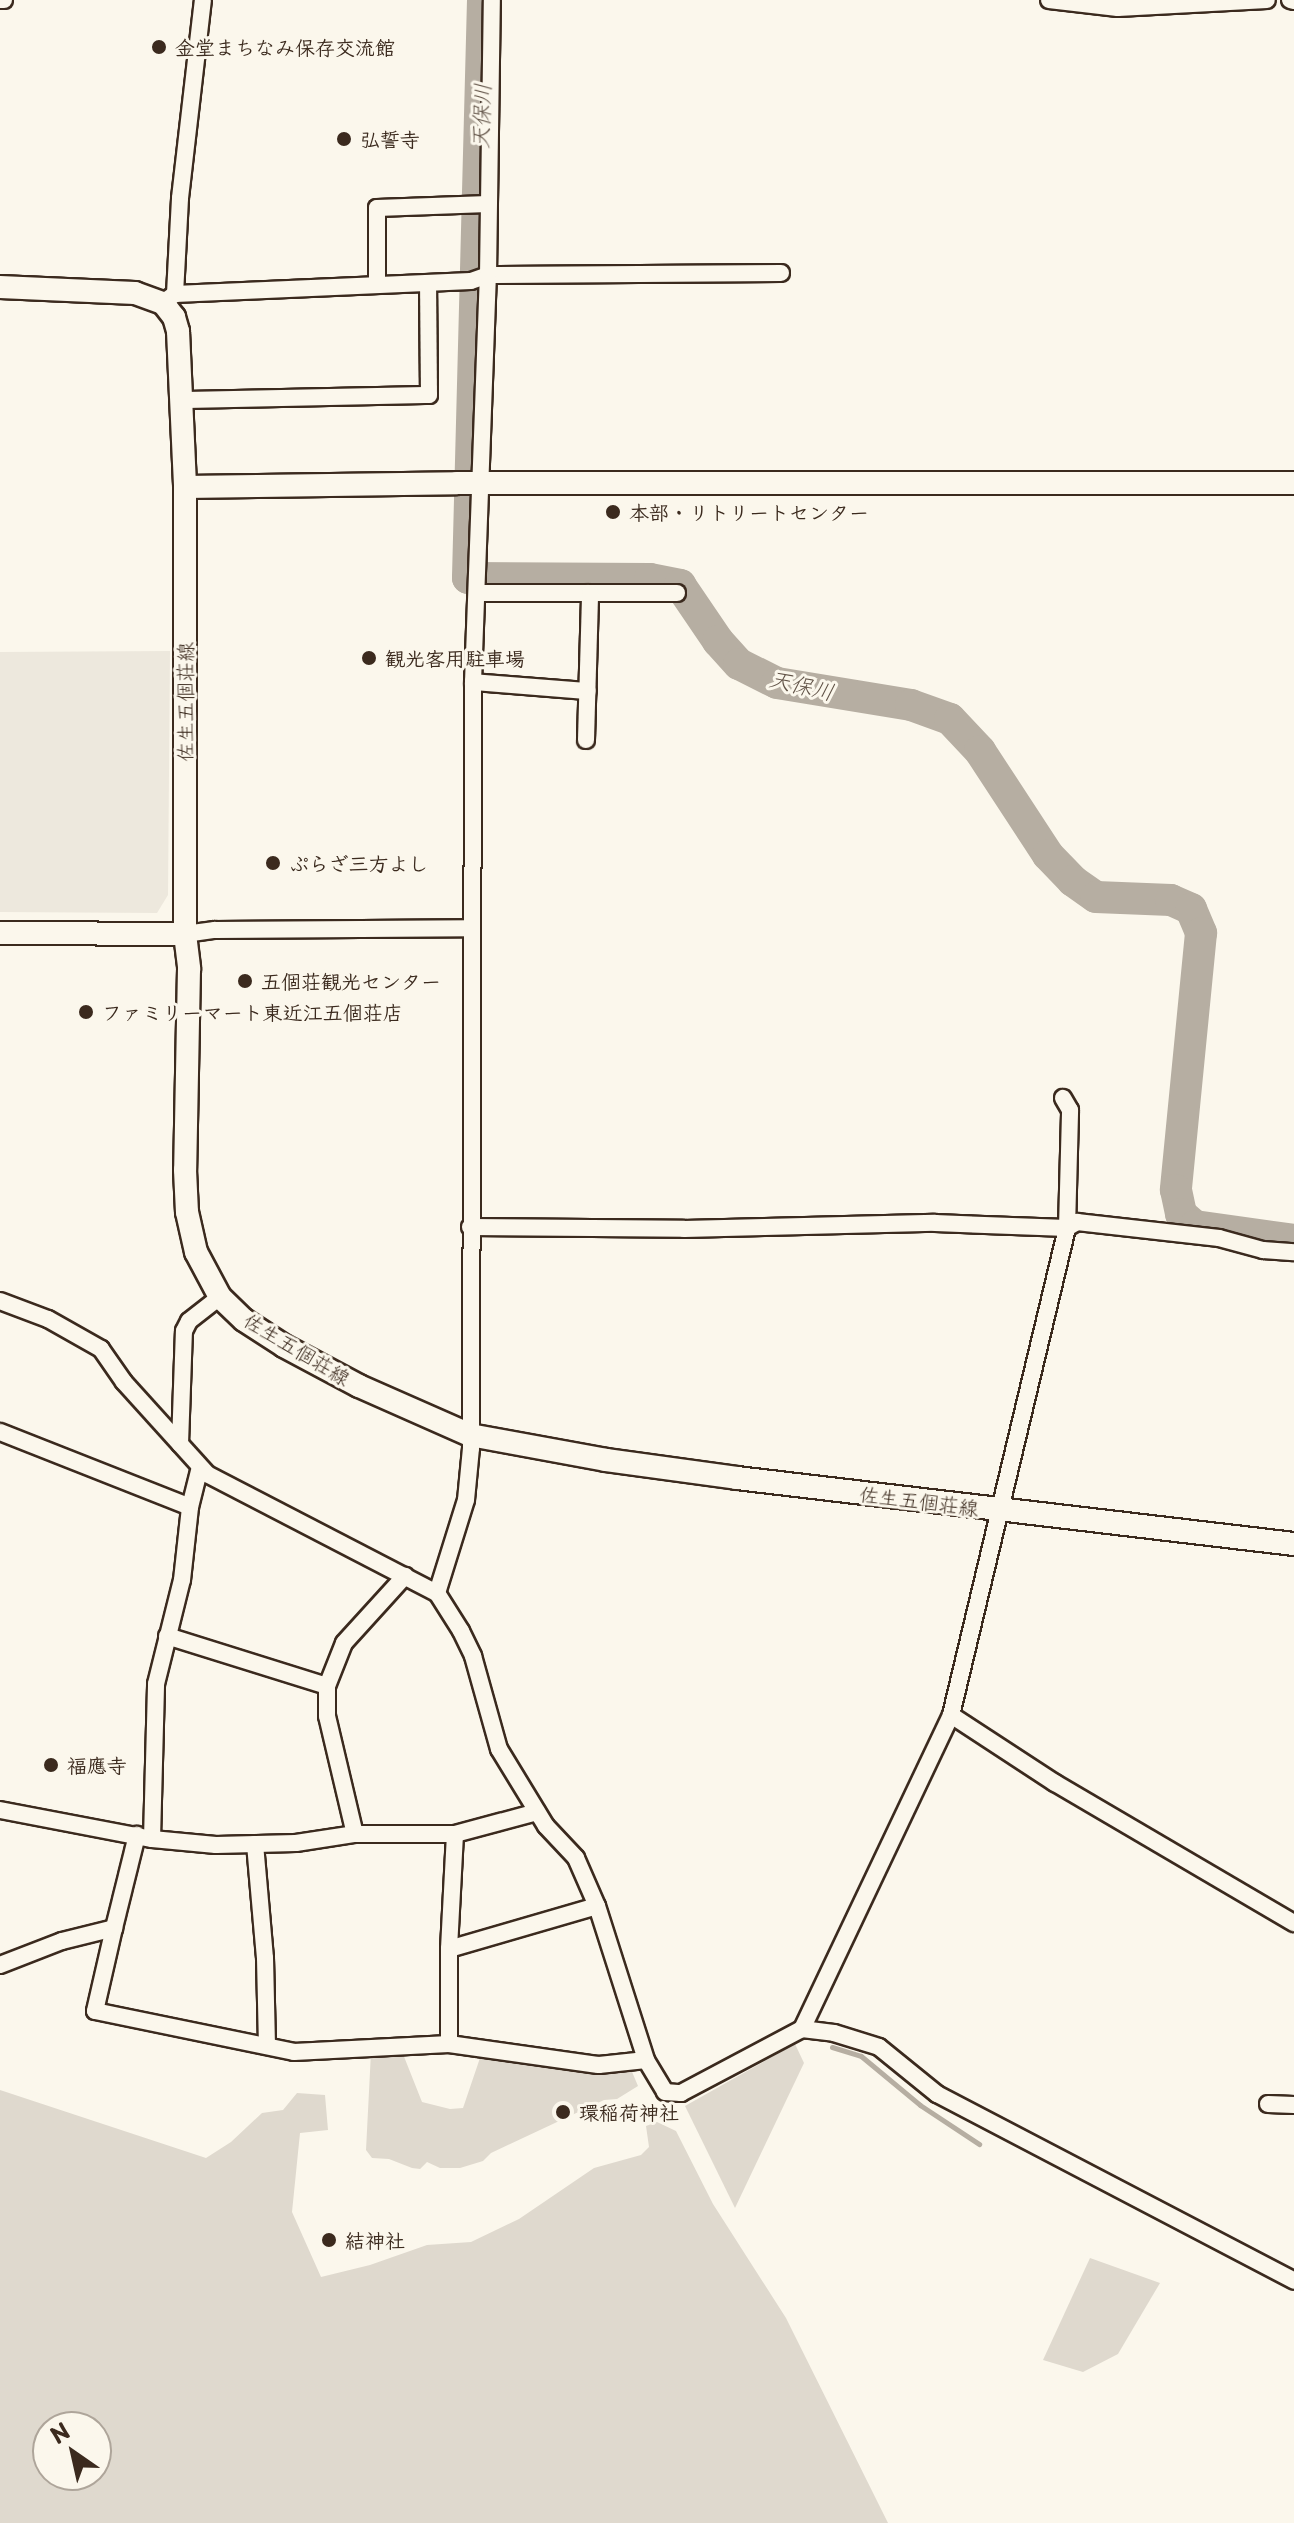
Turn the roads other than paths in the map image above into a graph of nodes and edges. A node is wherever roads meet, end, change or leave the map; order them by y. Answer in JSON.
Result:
{"nodes":[{"id":1,"x":203,"y":0,"type":"edge"},
{"id":2,"x":492,"y":0,"type":"edge"},
{"id":3,"x":1049,"y":0,"type":"edge"},
{"id":4,"x":1267,"y":0,"type":"edge"},
{"id":5,"x":481,"y":205,"type":"junction"},
{"id":6,"x":781,"y":273,"type":"dead end"},
{"id":7,"x":480,"y":278,"type":"junction"},
{"id":8,"x":428,"y":283,"type":"junction"},
{"id":9,"x":377,"y":284,"type":"junction"},
{"id":10,"x":4,"y":289,"type":"edge"},
{"id":11,"x":169,"y":298,"type":"junction"},
{"id":12,"x":182,"y":400,"type":"junction"},
{"id":13,"x":473,"y":483,"type":"junction"},
{"id":14,"x":1294,"y":483,"type":"edge"},
{"id":15,"x":185,"y":487,"type":"junction"},
{"id":16,"x":478,"y":583,"type":"junction"},
{"id":17,"x":590,"y":593,"type":"junction"},
{"id":18,"x":677,"y":593,"type":"dead end"},
{"id":19,"x":473,"y":682,"type":"junction"},
{"id":20,"x":588,"y":691,"type":"junction"},
{"id":21,"x":586,"y":740,"type":"dead end"},
{"id":22,"x":470,"y":928,"type":"junction"},
{"id":23,"x":0,"y":933,"type":"edge"},
{"id":24,"x":185,"y":934,"type":"junction"},
{"id":25,"x":1063,"y":1098,"type":"dead end"},
{"id":26,"x":470,"y":1227,"type":"junction"},
{"id":27,"x":1067,"y":1228,"type":"junction"},
{"id":28,"x":1294,"y":1252,"type":"edge"},
{"id":29,"x":220,"y":1297,"type":"junction"},
{"id":30,"x":0,"y":1301,"type":"edge"},
{"id":31,"x":0,"y":1432,"type":"edge"},
{"id":32,"x":470,"y":1435,"type":"junction"},
{"id":33,"x":180,"y":1444,"type":"junction"},
{"id":34,"x":200,"y":1467,"type":"junction"},
{"id":35,"x":190,"y":1507,"type":"junction"},
{"id":36,"x":999,"y":1512,"type":"junction"},
{"id":37,"x":1294,"y":1544,"type":"edge"},
{"id":38,"x":405,"y":1576,"type":"junction"},
{"id":39,"x":437,"y":1593,"type":"junction"},
{"id":40,"x":167,"y":1636,"type":"junction"},
{"id":41,"x":327,"y":1686,"type":"junction"},
{"id":42,"x":951,"y":1715,"type":"junction"},
{"id":43,"x":0,"y":1810,"type":"edge"},
{"id":44,"x":537,"y":1812,"type":"junction"},
{"id":45,"x":355,"y":1834,"type":"junction"},
{"id":46,"x":455,"y":1834,"type":"junction"},
{"id":47,"x":144,"y":1837,"type":"junction"},
{"id":48,"x":255,"y":1844,"type":"junction"},
{"id":49,"x":597,"y":1906,"type":"junction"},
{"id":50,"x":1294,"y":1923,"type":"edge"},
{"id":51,"x":114,"y":1928,"type":"junction"},
{"id":52,"x":449,"y":1949,"type":"junction"},
{"id":53,"x":0,"y":1965,"type":"edge"},
{"id":54,"x":802,"y":2029,"type":"junction"},
{"id":55,"x":449,"y":2044,"type":"junction"},
{"id":56,"x":267,"y":2045,"type":"junction"},
{"id":57,"x":646,"y":2060,"type":"junction"},
{"id":58,"x":1268,"y":2104,"type":"dead end"},
{"id":59,"x":1294,"y":2105,"type":"edge"},
{"id":60,"x":1294,"y":2281,"type":"edge"}],
"edges":[{"from":1,"to":11,"type":"street"},
{"from":2,"to":5,"type":"street"},
{"from":3,"to":4,"type":"street"},
{"from":5,"to":7,"type":"street"},
{"from":5,"to":9,"type":"street"},
{"from":6,"to":7,"type":"street"},
{"from":7,"to":8,"type":"street"},
{"from":7,"to":13,"type":"street"},
{"from":8,"to":9,"type":"street"},
{"from":8,"to":12,"type":"street"},
{"from":9,"to":11,"type":"street"},
{"from":10,"to":11,"type":"main road"},
{"from":11,"to":12,"type":"main road","name":"佐生五個荘線"},
{"from":12,"to":15,"type":"main road","name":"佐生五個荘線"},
{"from":13,"to":14,"type":"main road"},
{"from":13,"to":15,"type":"main road"},
{"from":13,"to":16,"type":"street"},
{"from":15,"to":24,"type":"main road","name":"佐生五個荘線"},
{"from":16,"to":17,"type":"street"},
{"from":16,"to":19,"type":"street"},
{"from":17,"to":18,"type":"street"},
{"from":17,"to":20,"type":"street"},
{"from":19,"to":20,"type":"street"},
{"from":19,"to":22,"type":"street"},
{"from":20,"to":21,"type":"street"},
{"from":22,"to":24,"type":"street"},
{"from":22,"to":26,"type":"street"},
{"from":23,"to":24,"type":"main road"},
{"from":24,"to":29,"type":"main road","name":"佐生五個荘線"},
{"from":25,"to":27,"type":"street"},
{"from":26,"to":27,"type":"street"},
{"from":26,"to":32,"type":"street"},
{"from":27,"to":28,"type":"street"},
{"from":27,"to":36,"type":"street"},
{"from":29,"to":32,"type":"main road","name":"佐生五個荘線"},
{"from":29,"to":33,"type":"street"},
{"from":30,"to":33,"type":"street"},
{"from":31,"to":35,"type":"street"},
{"from":32,"to":36,"type":"main road","name":"佐生五個荘線"},
{"from":32,"to":39,"type":"street"},
{"from":33,"to":34,"type":"street"},
{"from":34,"to":35,"type":"street"},
{"from":34,"to":38,"type":"street"},
{"from":35,"to":40,"type":"street"},
{"from":36,"to":37,"type":"main road","name":"佐生五個荘線"},
{"from":36,"to":42,"type":"street"},
{"from":38,"to":39,"type":"street"},
{"from":38,"to":41,"type":"street"},
{"from":39,"to":44,"type":"street"},
{"from":40,"to":41,"type":"street"},
{"from":40,"to":47,"type":"street"},
{"from":41,"to":45,"type":"street"},
{"from":42,"to":50,"type":"street"},
{"from":42,"to":54,"type":"street"},
{"from":43,"to":47,"type":"street"},
{"from":44,"to":46,"type":"street"},
{"from":44,"to":49,"type":"street"},
{"from":45,"to":46,"type":"street"},
{"from":45,"to":48,"type":"street"},
{"from":46,"to":52,"type":"street"},
{"from":47,"to":48,"type":"street"},
{"from":47,"to":51,"type":"street"},
{"from":48,"to":56,"type":"street"},
{"from":49,"to":52,"type":"street"},
{"from":49,"to":57,"type":"street"},
{"from":51,"to":53,"type":"street"},
{"from":51,"to":56,"type":"street"},
{"from":52,"to":55,"type":"street"},
{"from":54,"to":57,"type":"street"},
{"from":54,"to":60,"type":"street"},
{"from":55,"to":56,"type":"street"},
{"from":55,"to":57,"type":"street"},
{"from":58,"to":59,"type":"street"}]}
